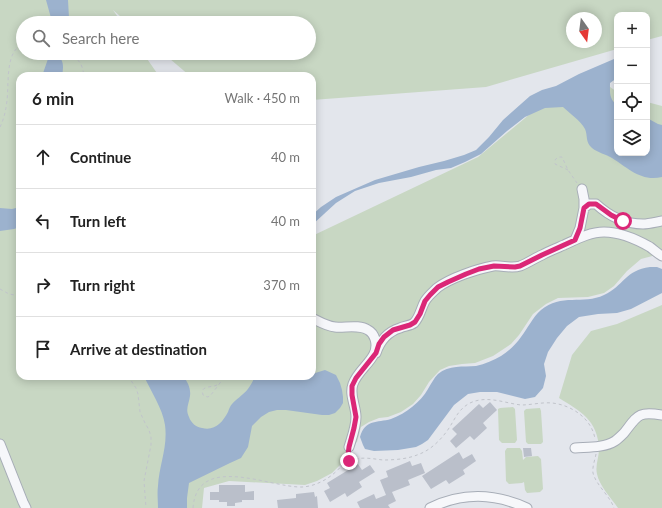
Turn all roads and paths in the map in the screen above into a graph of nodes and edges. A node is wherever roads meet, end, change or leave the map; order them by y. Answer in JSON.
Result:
{"nodes":[{"id":1,"x":16,"y":49,"type":"edge"},
{"id":2,"x":78,"y":60,"type":"edge"},
{"id":3,"x":84,"y":72,"type":"edge"},
{"id":4,"x":0,"y":128,"type":"edge"},
{"id":5,"x":568,"y":170,"type":"junction"},
{"id":6,"x":582,"y":189,"type":"joint"},
{"id":7,"x":584,"y":208,"type":"junction"},
{"id":8,"x":662,"y":221,"type":"edge"},
{"id":9,"x":580,"y":228,"type":"junction"},
{"id":10,"x":589,"y":234,"type":"junction"},
{"id":11,"x":575,"y":240,"type":"junction"},
{"id":12,"x":662,"y":256,"type":"edge"},
{"id":13,"x":0,"y":289,"type":"edge"},
{"id":14,"x":16,"y":295,"type":"edge"},
{"id":15,"x":316,"y":320,"type":"edge"},
{"id":16,"x":376,"y":353,"type":"junction"},
{"id":17,"x":131,"y":380,"type":"edge"},
{"id":18,"x":221,"y":380,"type":"edge"},
{"id":19,"x":217,"y":385,"type":"junction"},
{"id":20,"x":662,"y":415,"type":"edge"},
{"id":21,"x":0,"y":444,"type":"edge"},
{"id":22,"x":349,"y":447,"type":"joint"},
{"id":23,"x":596,"y":447,"type":"junction"},
{"id":24,"x":575,"y":448,"type":"dead end"},
{"id":25,"x":344,"y":463,"type":"junction"},
{"id":26,"x":26,"y":508,"type":"edge"},
{"id":27,"x":146,"y":508,"type":"edge"},
{"id":28,"x":194,"y":508,"type":"edge"},
{"id":29,"x":430,"y":508,"type":"edge"},
{"id":30,"x":527,"y":508,"type":"edge"},
{"id":31,"x":614,"y":508,"type":"edge"}],
"edges":[{"from":1,"to":4,"type":"path"},
{"from":2,"to":3,"type":"path"},
{"from":5,"to":5,"type":"path"},
{"from":5,"to":6,"type":"path"},
{"from":6,"to":7,"type":"street"},
{"from":7,"to":8,"type":"street"},
{"from":7,"to":9,"type":"street"},
{"from":9,"to":10,"type":"street"},
{"from":9,"to":11,"type":"street"},
{"from":10,"to":11,"type":"street"},
{"from":10,"to":12,"type":"street"},
{"from":11,"to":16,"type":"street"},
{"from":13,"to":14,"type":"path"},
{"from":15,"to":16,"type":"street"},
{"from":16,"to":22,"type":"street"},
{"from":17,"to":27,"type":"path"},
{"from":18,"to":19,"type":"path"},
{"from":19,"to":19,"type":"path"},
{"from":20,"to":23,"type":"street"},
{"from":21,"to":26,"type":"street"},
{"from":22,"to":25,"type":"path"},
{"from":23,"to":24,"type":"street"},
{"from":23,"to":25,"type":"path"},
{"from":23,"to":31,"type":"path"},
{"from":25,"to":28,"type":"path"},
{"from":29,"to":30,"type":"street"}]}
